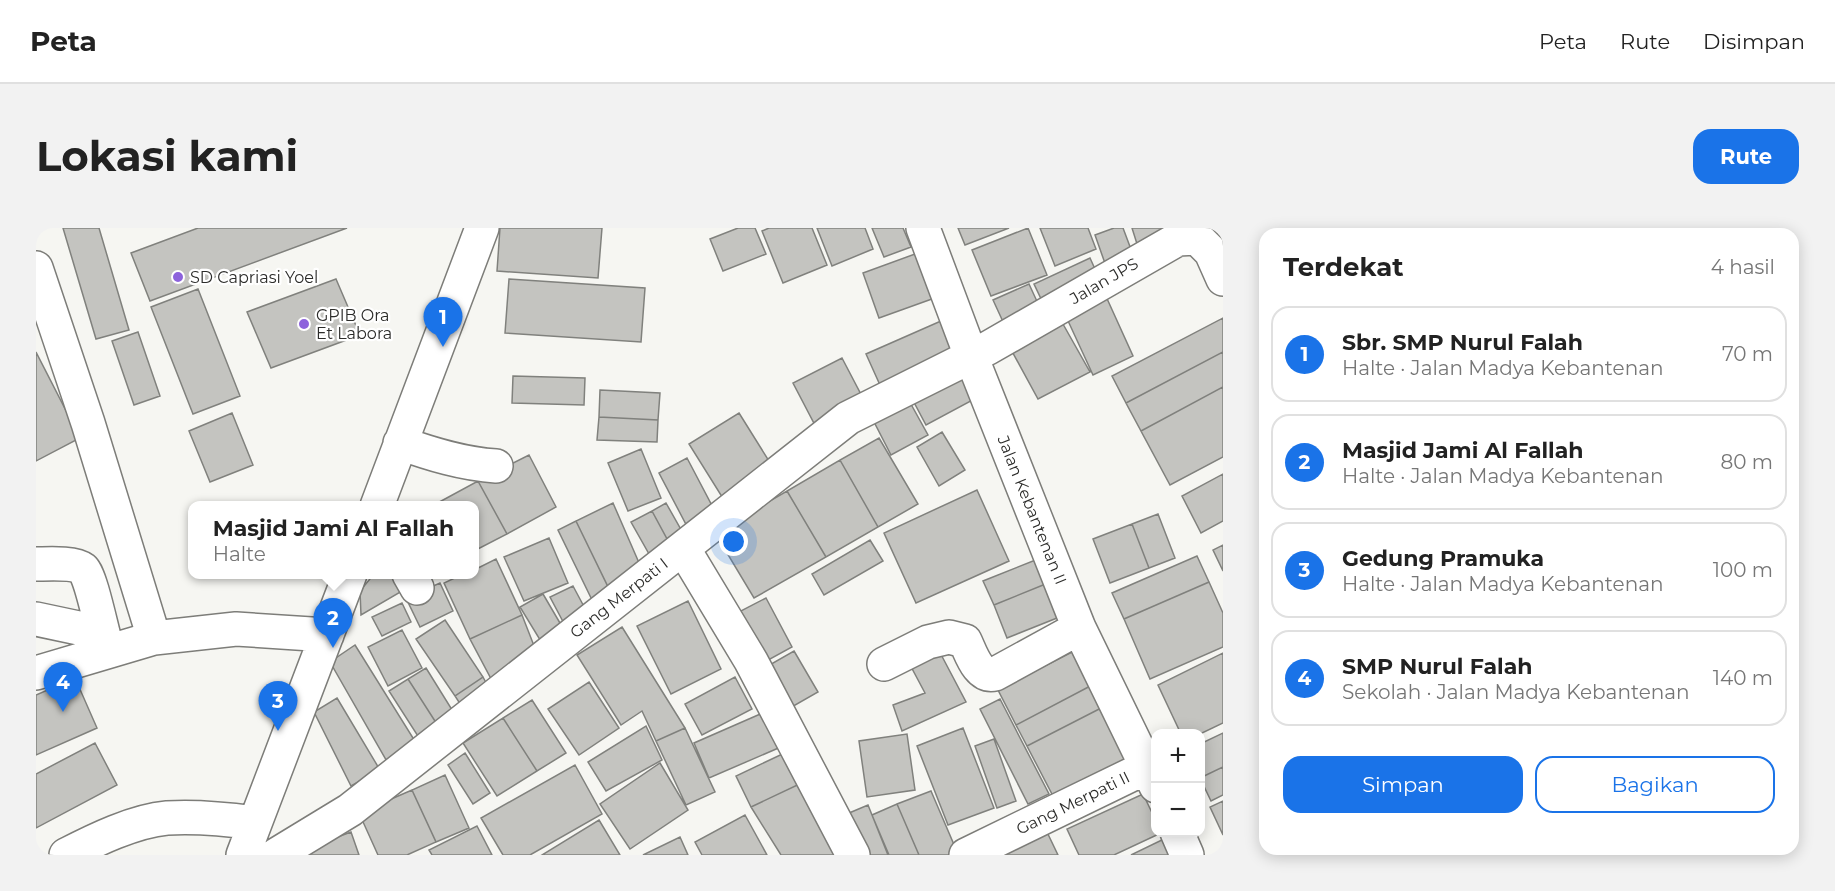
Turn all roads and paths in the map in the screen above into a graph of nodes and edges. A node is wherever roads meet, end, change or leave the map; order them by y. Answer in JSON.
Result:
{"nodes":[{"id":1,"x":482,"y":228,"type":"edge"},
{"id":2,"x":923,"y":228,"type":"edge"},
{"id":3,"x":36,"y":268,"type":"edge"},
{"id":4,"x":1223,"y":279,"type":"edge"},
{"id":5,"x":45,"y":325,"type":"edge"},
{"id":6,"x":971,"y":356,"type":"junction"},
{"id":7,"x":400,"y":443,"type":"junction"},
{"id":8,"x":496,"y":466,"type":"dead end"},
{"id":9,"x":379,"y":501,"type":"edge"},
{"id":10,"x":683,"y":548,"type":"junction"},
{"id":11,"x":36,"y":564,"type":"edge"},
{"id":12,"x":348,"y":579,"type":"edge"},
{"id":13,"x":36,"y":619,"type":"edge"},
{"id":14,"x":1079,"y":628,"type":"junction"},
{"id":15,"x":327,"y":635,"type":"junction"},
{"id":16,"x":154,"y":638,"type":"junction"},
{"id":17,"x":105,"y":642,"type":"junction"},
{"id":18,"x":884,"y":664,"type":"dead end"},
{"id":19,"x":36,"y":673,"type":"edge"},
{"id":20,"x":1151,"y":776,"type":"edge"},
{"id":21,"x":255,"y":823,"type":"junction"},
{"id":22,"x":1179,"y":837,"type":"edge"},
{"id":23,"x":66,"y":855,"type":"edge"},
{"id":24,"x":243,"y":855,"type":"edge"},
{"id":25,"x":276,"y":855,"type":"edge"},
{"id":26,"x":853,"y":855,"type":"edge"},
{"id":27,"x":966,"y":855,"type":"edge"},
{"id":28,"x":1187,"y":855,"type":"edge"}],
"edges":[{"from":1,"to":7,"type":"street"},
{"from":2,"to":6,"type":"street","name":"Jalan Kebantenan II"},
{"from":3,"to":5,"type":"street"},
{"from":4,"to":6,"type":"street","name":"Jalan JPS"},
{"from":5,"to":16,"type":"street"},
{"from":6,"to":10,"type":"street","name":"Gang Merpati I"},
{"from":6,"to":14,"type":"street","name":"Jalan Kebantenan II"},
{"from":7,"to":8,"type":"street"},
{"from":7,"to":9,"type":"street"},
{"from":10,"to":25,"type":"street","name":"Gang Merpati I"},
{"from":10,"to":26,"type":"street"},
{"from":11,"to":17,"type":"street"},
{"from":12,"to":15,"type":"street"},
{"from":13,"to":17,"type":"street"},
{"from":14,"to":18,"type":"street"},
{"from":14,"to":20,"type":"street","name":"Jalan Kebantenan II"},
{"from":15,"to":16,"type":"street"},
{"from":15,"to":21,"type":"street"},
{"from":16,"to":17,"type":"street"},
{"from":17,"to":19,"type":"street"},
{"from":20,"to":27,"type":"street","name":"Gang Merpati II"},
{"from":21,"to":23,"type":"street"},
{"from":21,"to":24,"type":"street"},
{"from":22,"to":28,"type":"street"}]}
